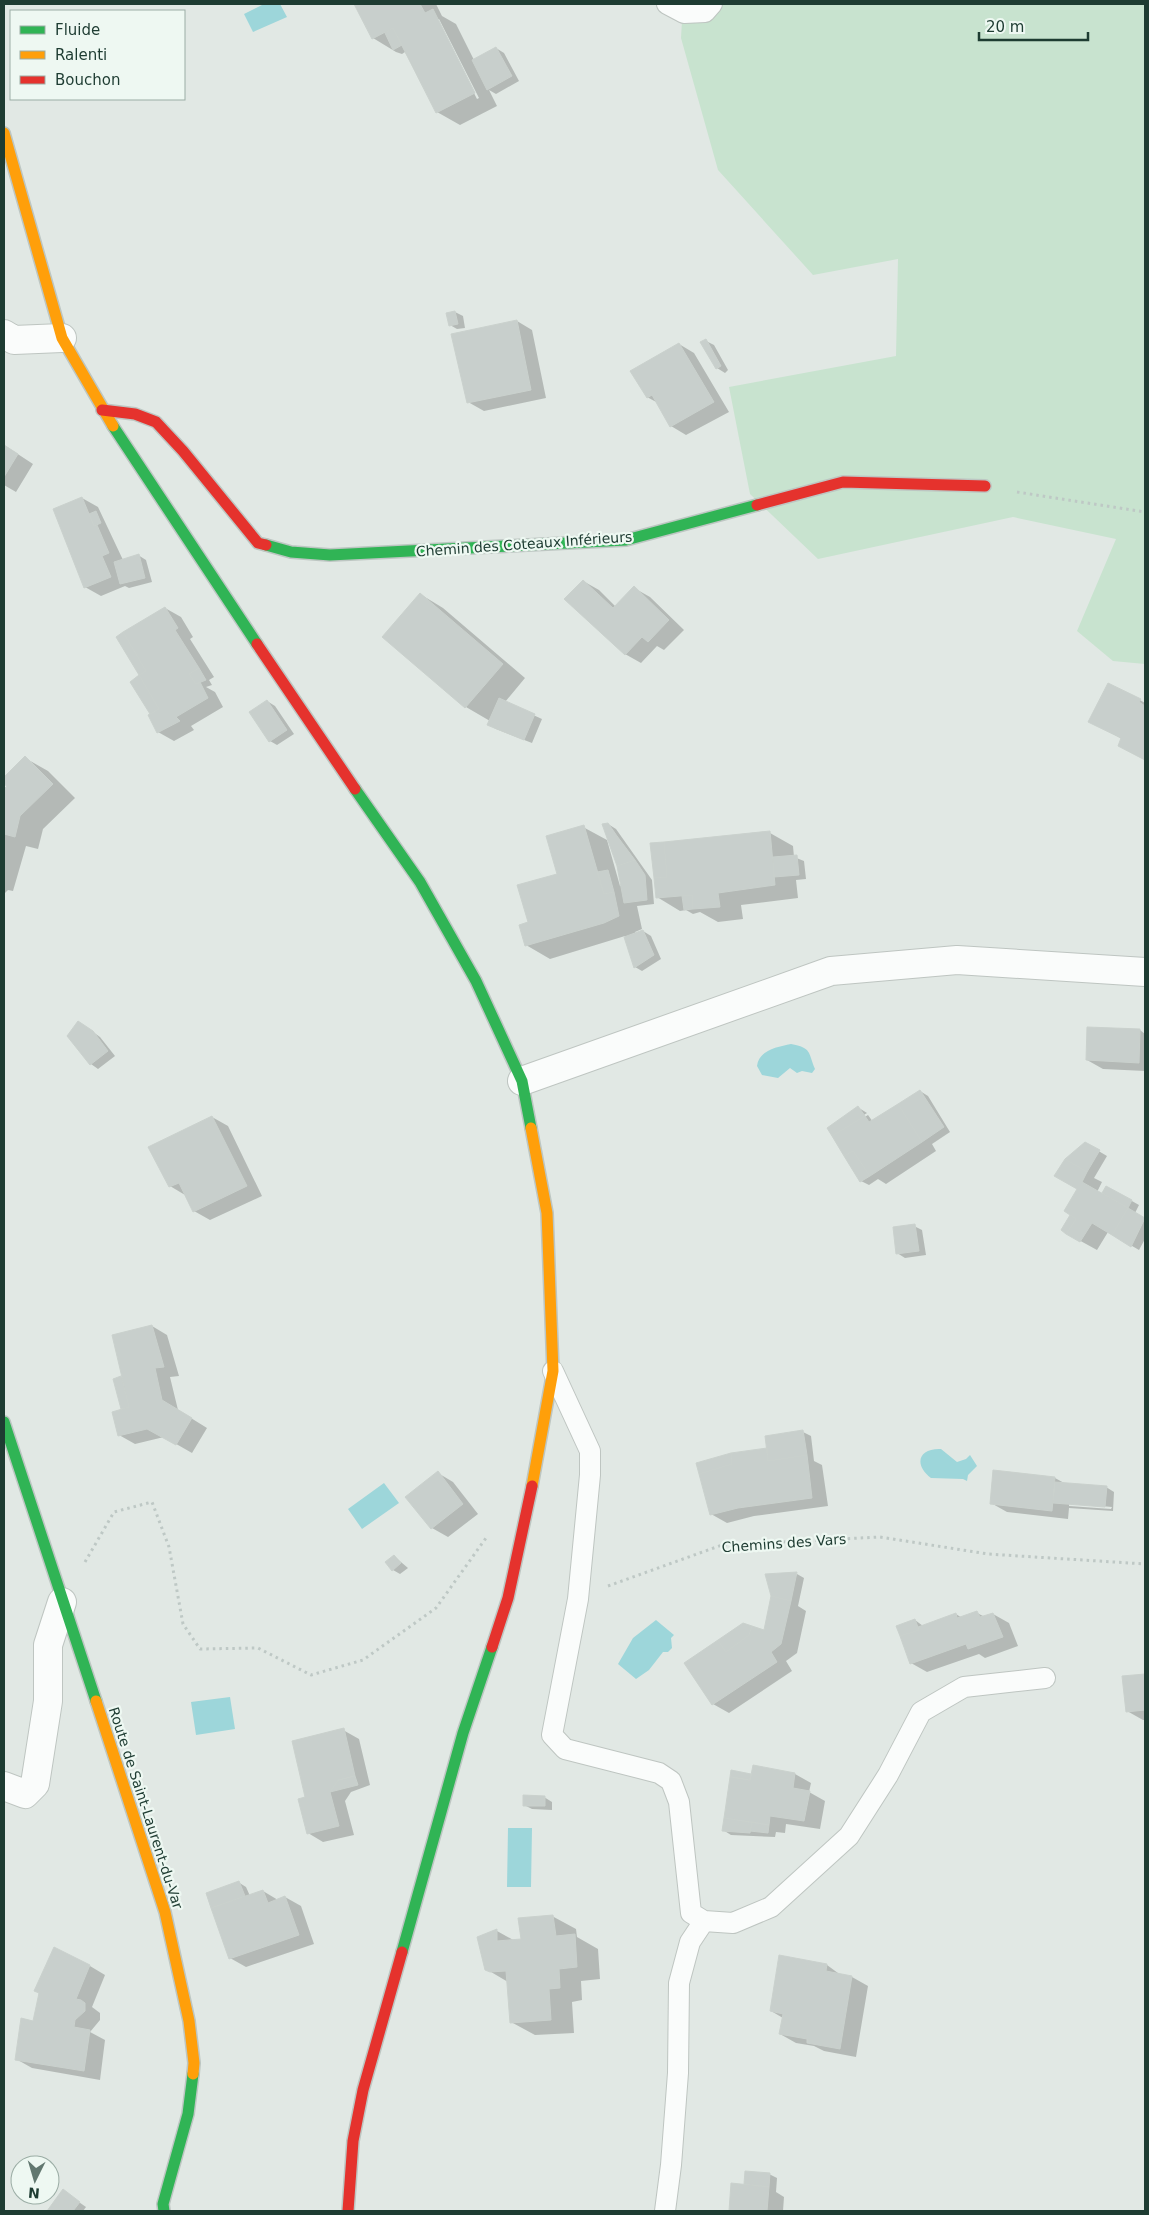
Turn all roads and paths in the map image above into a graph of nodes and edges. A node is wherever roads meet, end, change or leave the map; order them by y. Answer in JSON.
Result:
{"nodes":[{"id":1,"x":667,"y":4,"type":"edge"},
{"id":2,"x":712,"y":4,"type":"edge"},
{"id":3,"x":4,"y":133,"type":"edge"},
{"id":4,"x":4,"y":334,"type":"edge"},
{"id":5,"x":62,"y":338,"type":"junction"},
{"id":6,"x":102,"y":410,"type":"junction"},
{"id":7,"x":985,"y":486,"type":"joint"},
{"id":8,"x":1145,"y":512,"type":"edge"},
{"id":9,"x":1145,"y":972,"type":"edge"},
{"id":10,"x":522,"y":1081,"type":"junction"},
{"id":11,"x":553,"y":1371,"type":"junction"},
{"id":12,"x":4,"y":1422,"type":"edge"},
{"id":13,"x":526,"y":1517,"type":"junction"},
{"id":14,"x":1145,"y":1564,"type":"edge"},
{"id":15,"x":578,"y":1599,"type":"junction"},
{"id":16,"x":62,"y":1602,"type":"junction"},
{"id":17,"x":1045,"y":1678,"type":"dead end"},
{"id":18,"x":4,"y":1786,"type":"edge"},
{"id":19,"x":704,"y":1921,"type":"junction"},
{"id":20,"x":164,"y":2211,"type":"edge"},
{"id":21,"x":348,"y":2211,"type":"edge"},
{"id":22,"x":665,"y":2211,"type":"edge"}],
"edges":[{"from":1,"to":2,"type":"lane"},
{"from":3,"to":5,"type":"street"},
{"from":4,"to":5,"type":"street"},
{"from":5,"to":6,"type":"street"},
{"from":6,"to":7,"type":"street","name":"Chemin des Coteaux Inférieurs"},
{"from":6,"to":10,"type":"street"},
{"from":7,"to":8,"type":"path"},
{"from":9,"to":10,"type":"street"},
{"from":10,"to":11,"type":"street"},
{"from":11,"to":13,"type":"street"},
{"from":11,"to":15,"type":"lane"},
{"from":12,"to":16,"type":"street","name":"Route de Saint-Laurent-du-Var"},
{"from":13,"to":16,"type":"path"},
{"from":13,"to":21,"type":"street"},
{"from":14,"to":15,"type":"path","name":"Chemins des Vars"},
{"from":15,"to":19,"type":"lane"},
{"from":16,"to":18,"type":"street"},
{"from":16,"to":20,"type":"street","name":"Route de Saint-Laurent-du-Var"},
{"from":17,"to":19,"type":"lane"},
{"from":19,"to":22,"type":"lane"}]}
